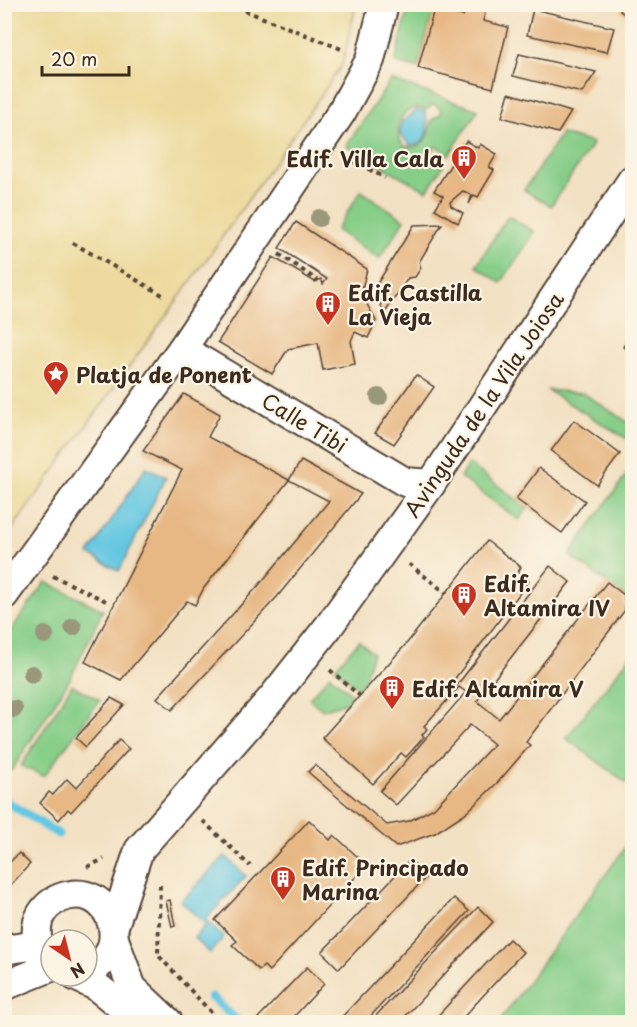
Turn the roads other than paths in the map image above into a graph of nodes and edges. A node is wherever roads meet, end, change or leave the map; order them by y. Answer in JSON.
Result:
{"nodes":[{"id":1,"x":384,"y":4,"type":"edge"},
{"id":2,"x":633,"y":180,"type":"edge"},
{"id":3,"x":182,"y":349,"type":"junction"},
{"id":4,"x":431,"y":484,"type":"junction"},
{"id":5,"x":4,"y":595,"type":"edge"},
{"id":6,"x":114,"y":932,"type":"junction"},
{"id":7,"x":39,"y":938,"type":"edge"},
{"id":8,"x":4,"y":946,"type":"edge"},
{"id":9,"x":39,"y":956,"type":"edge"},
{"id":10,"x":39,"y":963,"type":"edge"},
{"id":11,"x":99,"y":963,"type":"edge"},
{"id":12,"x":4,"y":986,"type":"edge"},
{"id":13,"x":98,"y":988,"type":"edge"},
{"id":14,"x":141,"y":1023,"type":"edge"},
{"id":15,"x":168,"y":1023,"type":"edge"}],
"edges":[{"from":1,"to":3,"type":"street"},
{"from":2,"to":4,"type":"street","name":"Avinguda de la Vila Joiosa"},
{"from":3,"to":4,"type":"street","name":"Calle Tibi"},
{"from":3,"to":5,"type":"street"},
{"from":4,"to":6,"type":"street","name":"Avinguda de la Vila Joiosa"},
{"from":6,"to":7,"type":"street"},
{"from":6,"to":11,"type":"street"},
{"from":6,"to":15,"type":"street"},
{"from":8,"to":9,"type":"street"},
{"from":10,"to":12,"type":"street"},
{"from":13,"to":14,"type":"street"}]}
